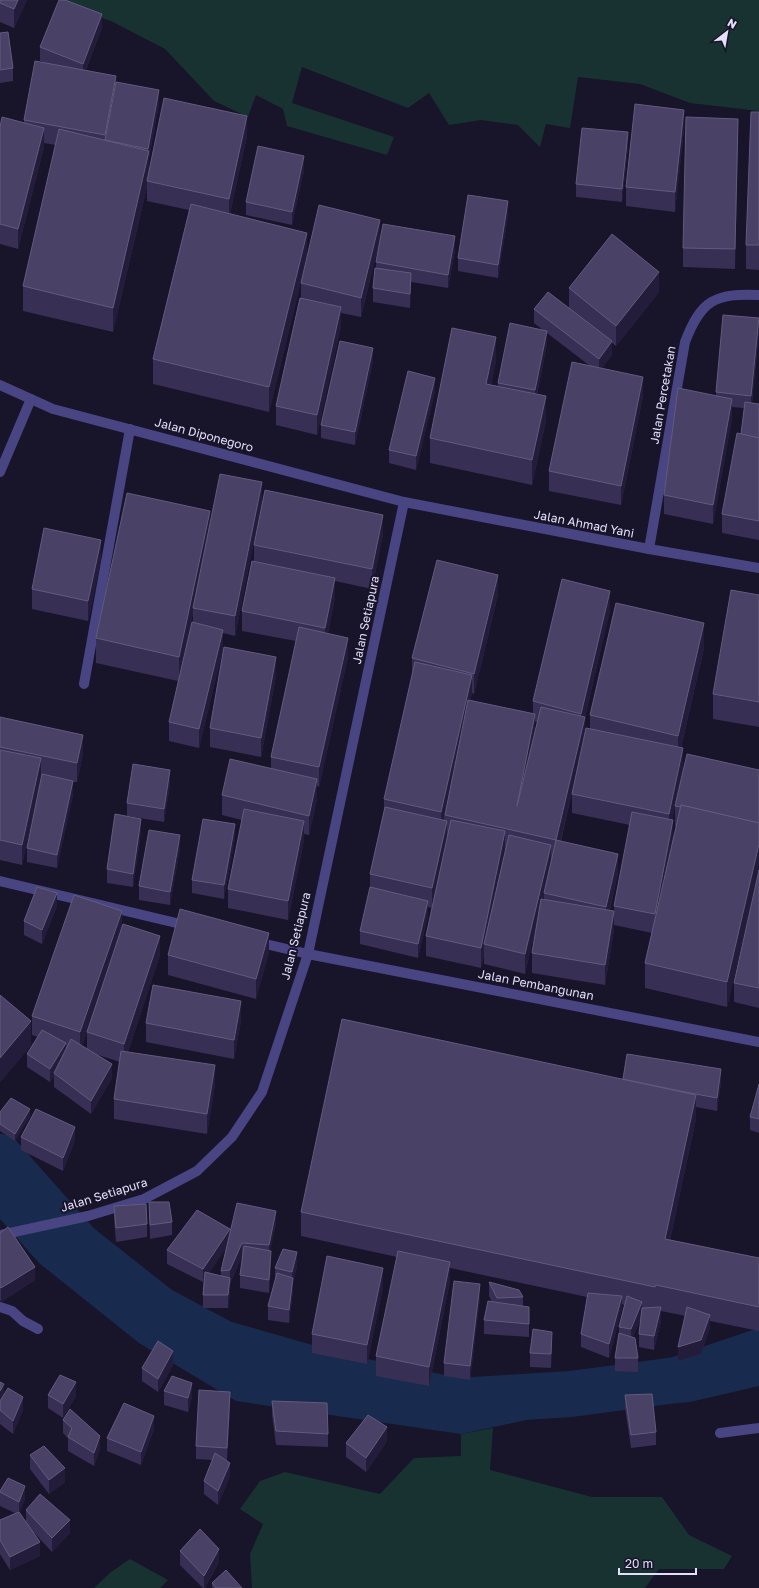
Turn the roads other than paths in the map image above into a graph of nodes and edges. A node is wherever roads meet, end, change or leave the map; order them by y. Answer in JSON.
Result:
{"nodes":[{"id":1,"x":759,"y":295,"type":"edge"},
{"id":2,"x":0,"y":385,"type":"edge"},
{"id":3,"x":31,"y":399,"type":"junction"},
{"id":4,"x":130,"y":429,"type":"junction"},
{"id":5,"x":0,"y":472,"type":"edge"},
{"id":6,"x":404,"y":502,"type":"junction"},
{"id":7,"x":649,"y":549,"type":"junction"},
{"id":8,"x":759,"y":568,"type":"edge"},
{"id":9,"x":84,"y":684,"type":"dead end"},
{"id":10,"x":0,"y":881,"type":"edge"},
{"id":11,"x":200,"y":928,"type":"edge"},
{"id":12,"x":246,"y":940,"type":"edge"},
{"id":13,"x":308,"y":954,"type":"junction"},
{"id":14,"x":759,"y":1042,"type":"edge"},
{"id":15,"x":0,"y":1235,"type":"edge"},
{"id":16,"x":0,"y":1307,"type":"edge"},
{"id":17,"x":38,"y":1329,"type":"dead end"},
{"id":18,"x":759,"y":1428,"type":"edge"},
{"id":19,"x":720,"y":1433,"type":"dead end"}],
"edges":[{"from":1,"to":7,"type":"street","name":"Jalan Percetakan"},
{"from":2,"to":3,"type":"street","name":"Jalan Diponegoro"},
{"from":3,"to":4,"type":"street","name":"Jalan Diponegoro"},
{"from":3,"to":5,"type":"street"},
{"from":4,"to":6,"type":"street","name":"Jalan Diponegoro"},
{"from":4,"to":9,"type":"street"},
{"from":6,"to":7,"type":"street","name":"Jalan Ahmad Yani"},
{"from":6,"to":13,"type":"street","name":"Jalan Setiapura"},
{"from":7,"to":8,"type":"street","name":"Jalan Ahmad Yani"},
{"from":10,"to":11,"type":"street"},
{"from":12,"to":13,"type":"street","name":"Jalan Pembangunan"},
{"from":13,"to":14,"type":"street","name":"Jalan Pembangunan"},
{"from":13,"to":15,"type":"street","name":"Jalan Setiapura"},
{"from":16,"to":17,"type":"street"},
{"from":18,"to":19,"type":"street"}]}
